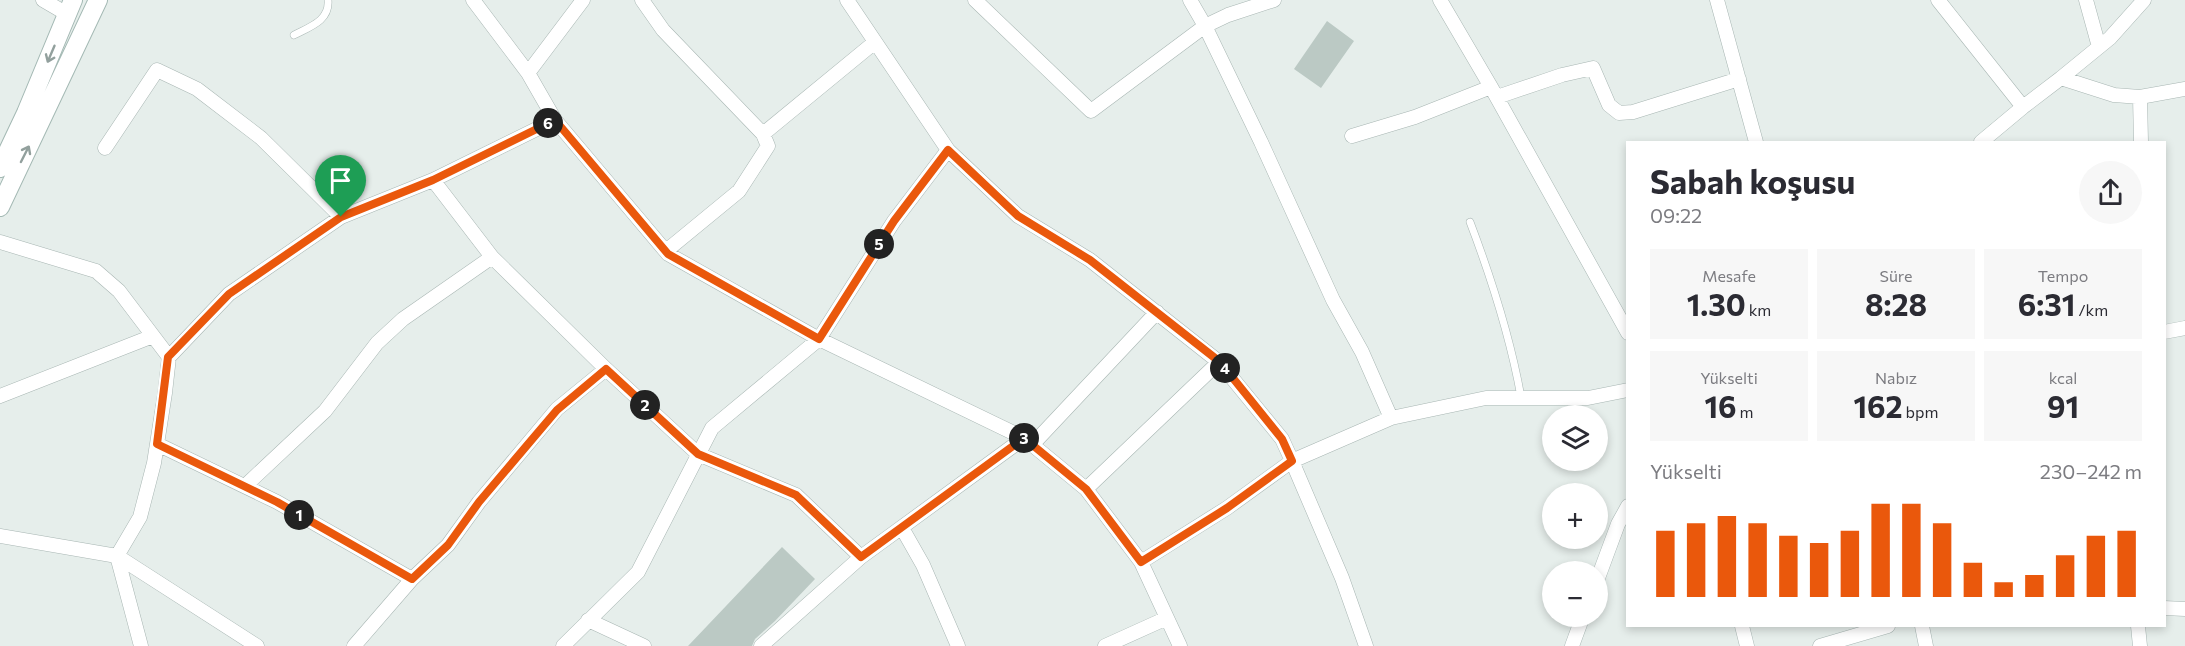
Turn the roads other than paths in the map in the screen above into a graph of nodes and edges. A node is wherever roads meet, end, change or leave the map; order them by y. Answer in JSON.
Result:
{"nodes":[{"id":1,"x":43,"y":0,"type":"edge"},
{"id":2,"x":99,"y":0,"type":"edge"},
{"id":3,"x":328,"y":0,"type":"edge"},
{"id":4,"x":473,"y":0,"type":"edge"},
{"id":5,"x":584,"y":0,"type":"edge"},
{"id":6,"x":642,"y":0,"type":"edge"},
{"id":7,"x":847,"y":0,"type":"edge"},
{"id":8,"x":975,"y":0,"type":"edge"},
{"id":9,"x":1190,"y":0,"type":"edge"},
{"id":10,"x":1274,"y":0,"type":"edge"},
{"id":11,"x":1440,"y":0,"type":"edge"},
{"id":12,"x":1717,"y":0,"type":"edge"},
{"id":13,"x":1938,"y":0,"type":"edge"},
{"id":14,"x":2086,"y":0,"type":"edge"},
{"id":15,"x":2144,"y":0,"type":"edge"},
{"id":16,"x":70,"y":7,"type":"edge"},
{"id":17,"x":1205,"y":26,"type":"junction"},
{"id":18,"x":294,"y":35,"type":"dead end"},
{"id":19,"x":875,"y":42,"type":"junction"},
{"id":20,"x":2099,"y":46,"type":"junction"},
{"id":21,"x":528,"y":73,"type":"junction"},
{"id":22,"x":2061,"y":78,"type":"junction"},
{"id":23,"x":1739,"y":79,"type":"junction"},
{"id":24,"x":2185,"y":89,"type":"edge"},
{"id":25,"x":1494,"y":92,"type":"junction"},
{"id":26,"x":2140,"y":97,"type":"junction"},
{"id":27,"x":2023,"y":107,"type":"junction"},
{"id":28,"x":555,"y":120,"type":"junction"},
{"id":29,"x":762,"y":134,"type":"junction"},
{"id":30,"x":1352,"y":136,"type":"dead end"},
{"id":31,"x":1756,"y":141,"type":"edge"},
{"id":32,"x":1982,"y":141,"type":"edge"},
{"id":33,"x":2141,"y":141,"type":"edge"},
{"id":34,"x":105,"y":148,"type":"dead end"},
{"id":35,"x":948,"y":150,"type":"junction"},
{"id":36,"x":0,"y":168,"type":"edge"},
{"id":37,"x":433,"y":180,"type":"junction"},
{"id":38,"x":0,"y":207,"type":"edge"},
{"id":39,"x":341,"y":217,"type":"junction"},
{"id":40,"x":1470,"y":222,"type":"dead end"},
{"id":41,"x":0,"y":242,"type":"edge"},
{"id":42,"x":666,"y":251,"type":"junction"},
{"id":43,"x":492,"y":257,"type":"junction"},
{"id":44,"x":1156,"y":312,"type":"junction"},
{"id":45,"x":2185,"y":327,"type":"edge"},
{"id":46,"x":1626,"y":329,"type":"edge"},
{"id":47,"x":2166,"y":332,"type":"edge"},
{"id":48,"x":153,"y":336,"type":"junction"},
{"id":49,"x":819,"y":339,"type":"junction"},
{"id":50,"x":168,"y":357,"type":"junction"},
{"id":51,"x":1220,"y":362,"type":"junction"},
{"id":52,"x":606,"y":369,"type":"junction"},
{"id":53,"x":1626,"y":390,"type":"edge"},
{"id":54,"x":0,"y":396,"type":"edge"},
{"id":55,"x":1521,"y":397,"type":"junction"},
{"id":56,"x":1391,"y":418,"type":"junction"},
{"id":57,"x":1028,"y":441,"type":"junction"},
{"id":58,"x":157,"y":444,"type":"junction"},
{"id":59,"x":698,"y":454,"type":"junction"},
{"id":60,"x":1292,"y":461,"type":"junction"},
{"id":61,"x":244,"y":486,"type":"junction"},
{"id":62,"x":1086,"y":489,"type":"junction"},
{"id":63,"x":1626,"y":510,"type":"edge"},
{"id":64,"x":902,"y":528,"type":"junction"},
{"id":65,"x":0,"y":536,"type":"edge"},
{"id":66,"x":117,"y":556,"type":"junction"},
{"id":67,"x":861,"y":557,"type":"junction"},
{"id":68,"x":1604,"y":561,"type":"edge"},
{"id":69,"x":1141,"y":562,"type":"junction"},
{"id":70,"x":412,"y":579,"type":"junction"},
{"id":71,"x":2166,"y":608,"type":"edge"},
{"id":72,"x":2185,"y":609,"type":"edge"},
{"id":73,"x":1167,"y":618,"type":"junction"},
{"id":74,"x":588,"y":620,"type":"junction"},
{"id":75,"x":1579,"y":627,"type":"edge"},
{"id":76,"x":1742,"y":627,"type":"edge"},
{"id":77,"x":1885,"y":627,"type":"edge"},
{"id":78,"x":1922,"y":627,"type":"edge"},
{"id":79,"x":2138,"y":627,"type":"edge"},
{"id":80,"x":141,"y":646,"type":"edge"},
{"id":81,"x":257,"y":646,"type":"edge"},
{"id":82,"x":354,"y":646,"type":"edge"},
{"id":83,"x":563,"y":646,"type":"edge"},
{"id":84,"x":644,"y":646,"type":"edge"},
{"id":85,"x":761,"y":646,"type":"edge"},
{"id":86,"x":958,"y":646,"type":"edge"},
{"id":87,"x":1105,"y":646,"type":"edge"},
{"id":88,"x":1180,"y":646,"type":"edge"},
{"id":89,"x":1366,"y":646,"type":"edge"},
{"id":90,"x":1572,"y":646,"type":"edge"},
{"id":91,"x":1747,"y":646,"type":"edge"},
{"id":92,"x":1820,"y":646,"type":"edge"},
{"id":93,"x":1926,"y":646,"type":"edge"},
{"id":94,"x":2140,"y":646,"type":"edge"}],
"edges":[{"from":1,"to":16,"type":"street"},
{"from":38,"to":2,"type":"street","one_way":true},
{"from":3,"to":18,"type":"lane"},
{"from":4,"to":21,"type":"street"},
{"from":5,"to":21,"type":"street"},
{"from":6,"to":29,"type":"street"},
{"from":7,"to":19,"type":"street"},
{"from":8,"to":17,"type":"street"},
{"from":9,"to":17,"type":"street"},
{"from":10,"to":17,"type":"street"},
{"from":11,"to":25,"type":"street"},
{"from":12,"to":23,"type":"street"},
{"from":13,"to":27,"type":"street"},
{"from":14,"to":20,"type":"street"},
{"from":15,"to":20,"type":"street"},
{"from":16,"to":36,"type":"street","one_way":true},
{"from":17,"to":56,"type":"street"},
{"from":19,"to":29,"type":"street"},
{"from":19,"to":35,"type":"street"},
{"from":20,"to":22,"type":"street"},
{"from":21,"to":28,"type":"street"},
{"from":22,"to":26,"type":"street"},
{"from":22,"to":27,"type":"street"},
{"from":23,"to":25,"type":"street"},
{"from":23,"to":31,"type":"street"},
{"from":24,"to":26,"type":"street"},
{"from":25,"to":30,"type":"street"},
{"from":25,"to":46,"type":"street"},
{"from":26,"to":33,"type":"street"},
{"from":27,"to":32,"type":"street"},
{"from":28,"to":37,"type":"street"},
{"from":28,"to":42,"type":"street"},
{"from":29,"to":42,"type":"street"},
{"from":34,"to":39,"type":"street"},
{"from":35,"to":44,"type":"street"},
{"from":35,"to":49,"type":"street"},
{"from":37,"to":39,"type":"street"},
{"from":37,"to":43,"type":"street"},
{"from":39,"to":50,"type":"street"},
{"from":40,"to":55,"type":"lane"},
{"from":41,"to":48,"type":"street"},
{"from":42,"to":49,"type":"street"},
{"from":43,"to":52,"type":"street"},
{"from":43,"to":61,"type":"street"},
{"from":44,"to":51,"type":"street"},
{"from":44,"to":57,"type":"street"},
{"from":45,"to":47,"type":"street"},
{"from":48,"to":50,"type":"street"},
{"from":48,"to":54,"type":"street"},
{"from":49,"to":57,"type":"street"},
{"from":49,"to":59,"type":"street"},
{"from":50,"to":58,"type":"street"},
{"from":51,"to":60,"type":"street"},
{"from":51,"to":62,"type":"street"},
{"from":52,"to":59,"type":"street"},
{"from":52,"to":70,"type":"street"},
{"from":53,"to":55,"type":"street"},
{"from":55,"to":56,"type":"street"},
{"from":56,"to":60,"type":"street"},
{"from":57,"to":62,"type":"street"},
{"from":57,"to":64,"type":"street"},
{"from":58,"to":61,"type":"street"},
{"from":58,"to":66,"type":"street"},
{"from":59,"to":67,"type":"street"},
{"from":59,"to":74,"type":"street"},
{"from":60,"to":69,"type":"street"},
{"from":60,"to":89,"type":"street"},
{"from":61,"to":70,"type":"street"},
{"from":62,"to":69,"type":"street"},
{"from":63,"to":68,"type":"street"},
{"from":64,"to":67,"type":"street"},
{"from":64,"to":86,"type":"street"},
{"from":65,"to":66,"type":"street"},
{"from":66,"to":80,"type":"street"},
{"from":66,"to":81,"type":"street"},
{"from":67,"to":85,"type":"street"},
{"from":69,"to":73,"type":"street"},
{"from":70,"to":82,"type":"street"},
{"from":71,"to":72,"type":"street"},
{"from":73,"to":87,"type":"street"},
{"from":73,"to":88,"type":"street"},
{"from":74,"to":83,"type":"street"},
{"from":74,"to":84,"type":"street"},
{"from":75,"to":90,"type":"street"},
{"from":76,"to":91,"type":"street"},
{"from":77,"to":92,"type":"street"},
{"from":78,"to":93,"type":"street"},
{"from":79,"to":94,"type":"street"}]}
